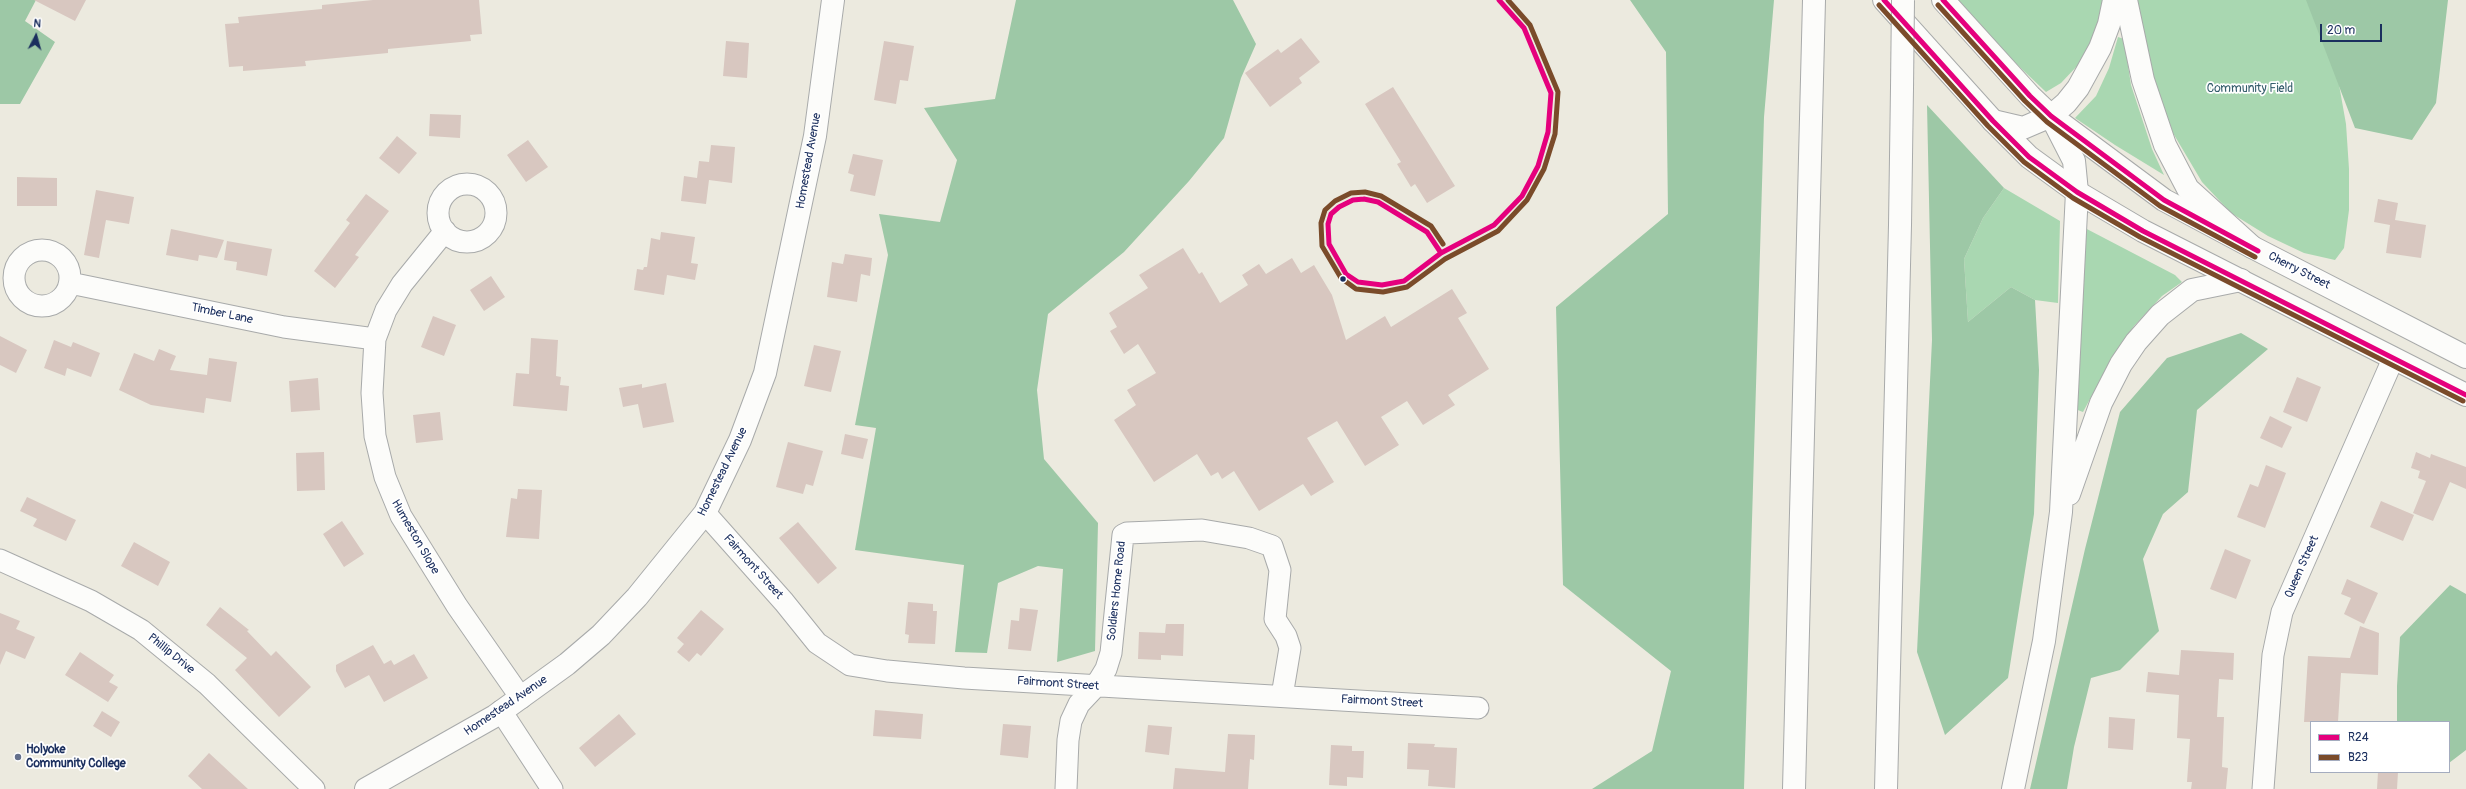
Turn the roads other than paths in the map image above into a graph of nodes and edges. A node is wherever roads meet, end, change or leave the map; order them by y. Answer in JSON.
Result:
{"nodes":[{"id":1,"x":833,"y":0,"type":"edge"},
{"id":2,"x":1814,"y":0,"type":"edge"},
{"id":3,"x":1884,"y":0,"type":"edge"},
{"id":4,"x":1903,"y":0,"type":"edge"},
{"id":5,"x":1943,"y":0,"type":"edge"},
{"id":6,"x":2114,"y":0,"type":"edge"},
{"id":7,"x":2126,"y":0,"type":"edge"},
{"id":8,"x":2051,"y":116,"type":"junction"},
{"id":9,"x":1993,"y":121,"type":"junction"},
{"id":10,"x":2077,"y":192,"type":"junction"},
{"id":11,"x":445,"y":231,"type":"dead end"},
{"id":12,"x":2252,"y":248,"type":"junction"},
{"id":13,"x":2241,"y":280,"type":"junction"},
{"id":14,"x":70,"y":283,"type":"dead end"},
{"id":15,"x":376,"y":339,"type":"junction"},
{"id":16,"x":2466,"y":357,"type":"edge"},
{"id":17,"x":2393,"y":359,"type":"junction"},
{"id":18,"x":2466,"y":395,"type":"edge"},
{"id":19,"x":2060,"y":512,"type":"junction"},
{"id":20,"x":705,"y":513,"type":"junction"},
{"id":21,"x":0,"y":560,"type":"edge"},
{"id":22,"x":1095,"y":687,"type":"junction"},
{"id":23,"x":1282,"y":696,"type":"junction"},
{"id":24,"x":521,"y":698,"type":"junction"},
{"id":25,"x":1478,"y":708,"type":"dead end"},
{"id":26,"x":501,"y":711,"type":"junction"},
{"id":27,"x":314,"y":789,"type":"edge"},
{"id":28,"x":366,"y":789,"type":"edge"},
{"id":29,"x":552,"y":789,"type":"edge"},
{"id":30,"x":1066,"y":789,"type":"edge"},
{"id":31,"x":1794,"y":789,"type":"edge"},
{"id":32,"x":1886,"y":789,"type":"edge"},
{"id":33,"x":2013,"y":789,"type":"edge"},
{"id":34,"x":2263,"y":789,"type":"edge"}],
"edges":[{"from":1,"to":20,"type":"main road","name":"Homestead Avenue"},
{"from":2,"to":31,"type":"main road"},
{"from":3,"to":9,"type":"main road"},
{"from":4,"to":32,"type":"main road","bridge":true},
{"from":5,"to":8,"type":"main road","name":"Cherry Street"},
{"from":6,"to":8,"type":"main road"},
{"from":7,"to":12,"type":"main road"},
{"from":8,"to":9,"type":"main road"},
{"from":8,"to":10,"type":"main road"},
{"from":8,"to":12,"type":"main road","name":"Cherry Street"},
{"from":9,"to":10,"type":"main road"},
{"from":10,"to":13,"type":"main road"},
{"from":10,"to":19,"type":"main road"},
{"from":11,"to":15,"type":"street","name":"Humeston Slope"},
{"from":12,"to":16,"type":"main road","name":"Cherry Street"},
{"from":13,"to":17,"type":"main road"},
{"from":13,"to":19,"type":"main road"},
{"from":14,"to":15,"type":"street","name":"Timber Lane"},
{"from":15,"to":24,"type":"street","name":"Humeston Slope"},
{"from":17,"to":18,"type":"main road"},
{"from":17,"to":34,"type":"street","name":"Queen Street"},
{"from":19,"to":33,"type":"main road"},
{"from":20,"to":22,"type":"street","name":"Fairmont Street"},
{"from":20,"to":24,"type":"main road","name":"Homestead Avenue"},
{"from":21,"to":27,"type":"street","name":"Phillip Drive"},
{"from":22,"to":23,"type":"street","name":"Fairmont Street"},
{"from":22,"to":23,"type":"street","name":"Soldiers Home Road"},
{"from":22,"to":30,"type":"street"},
{"from":23,"to":25,"type":"street","name":"Fairmont Street"},
{"from":24,"to":26,"type":"main road","name":"Homestead Avenue"},
{"from":26,"to":28,"type":"main road","name":"Homestead Avenue"},
{"from":26,"to":29,"type":"street"}]}
